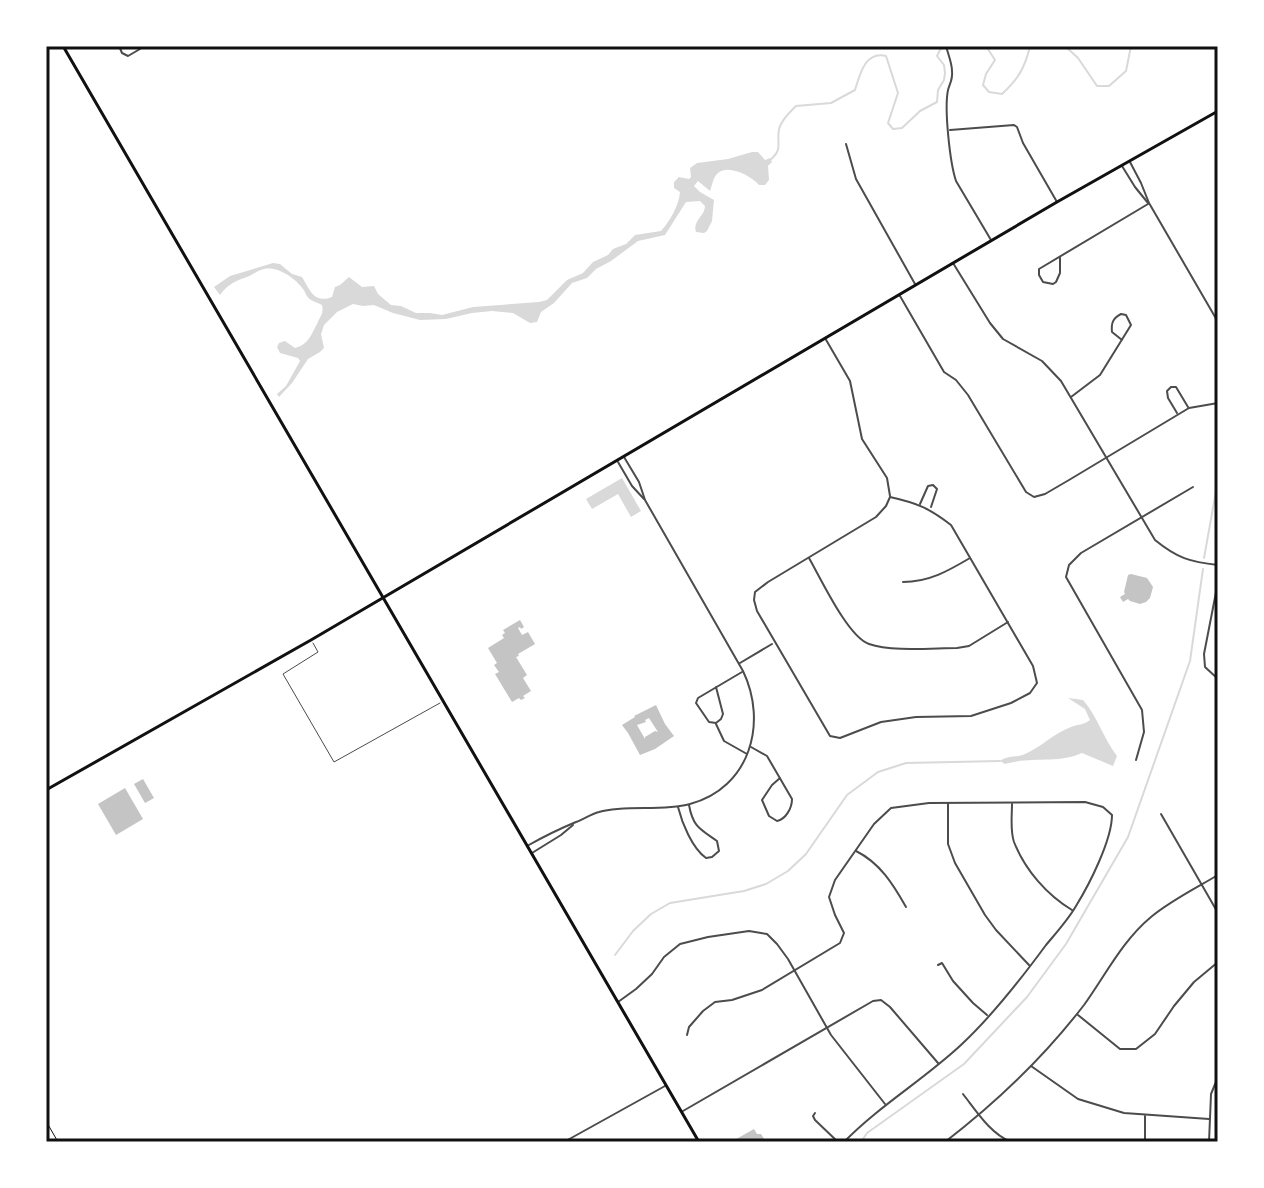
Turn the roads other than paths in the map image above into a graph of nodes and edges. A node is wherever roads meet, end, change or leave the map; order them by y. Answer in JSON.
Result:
{"nodes":[{"id":1,"x":63,"y":46,"type":"edge"},
{"id":2,"x":119,"y":46,"type":"edge"},
{"id":3,"x":946,"y":46,"type":"edge"},
{"id":4,"x":140,"y":47,"type":"edge"},
{"id":5,"x":1218,"y":111,"type":"edge"},
{"id":6,"x":949,"y":130,"type":"junction"},
{"id":7,"x":846,"y":144,"type":"dead end"},
{"id":8,"x":1129,"y":161,"type":"junction"},
{"id":9,"x":1122,"y":165,"type":"junction"},
{"id":10,"x":1057,"y":202,"type":"junction"},
{"id":11,"x":1149,"y":203,"type":"junction"},
{"id":12,"x":991,"y":241,"type":"junction"},
{"id":13,"x":1060,"y":257,"type":"junction"},
{"id":14,"x":953,"y":263,"type":"junction"},
{"id":15,"x":916,"y":285,"type":"junction"},
{"id":16,"x":899,"y":295,"type":"junction"},
{"id":17,"x":1218,"y":322,"type":"edge"},
{"id":18,"x":825,"y":338,"type":"junction"},
{"id":19,"x":1122,"y":340,"type":"junction"},
{"id":20,"x":1070,"y":397,"type":"junction"},
{"id":21,"x":1218,"y":403,"type":"edge"},
{"id":22,"x":1189,"y":408,"type":"junction"},
{"id":23,"x":1177,"y":415,"type":"junction"},
{"id":24,"x":624,"y":456,"type":"junction"},
{"id":25,"x":1105,"y":458,"type":"junction"},
{"id":26,"x":617,"y":460,"type":"junction"},
{"id":27,"x":1193,"y":487,"type":"dead end"},
{"id":28,"x":890,"y":497,"type":"junction"},
{"id":29,"x":645,"y":500,"type":"junction"},
{"id":30,"x":919,"y":505,"type":"junction"},
{"id":31,"x":930,"y":509,"type":"junction"},
{"id":32,"x":1141,"y":518,"type":"junction"},
{"id":33,"x":808,"y":557,"type":"junction"},
{"id":34,"x":971,"y":558,"type":"junction"},
{"id":35,"x":1218,"y":565,"type":"edge"},
{"id":36,"x":903,"y":582,"type":"dead end"},
{"id":37,"x":1218,"y":582,"type":"edge"},
{"id":38,"x":383,"y":598,"type":"junction"},
{"id":39,"x":1008,"y":622,"type":"junction"},
{"id":40,"x":311,"y":640,"type":"junction"},
{"id":41,"x":774,"y":643,"type":"junction"},
{"id":42,"x":739,"y":663,"type":"junction"},
{"id":43,"x":743,"y":671,"type":"junction"},
{"id":44,"x":1218,"y":679,"type":"edge"},
{"id":45,"x":716,"y":687,"type":"junction"},
{"id":46,"x":443,"y":702,"type":"junction"},
{"id":47,"x":716,"y":723,"type":"junction"},
{"id":48,"x":751,"y":747,"type":"junction"},
{"id":49,"x":748,"y":754,"type":"junction"},
{"id":50,"x":1136,"y":760,"type":"dead end"},
{"id":51,"x":780,"y":778,"type":"junction"},
{"id":52,"x":46,"y":790,"type":"edge"},
{"id":53,"x":948,"y":803,"type":"junction"},
{"id":54,"x":1012,"y":803,"type":"junction"},
{"id":55,"x":688,"y":804,"type":"junction"},
{"id":56,"x":677,"y":806,"type":"junction"},
{"id":57,"x":1161,"y":814,"type":"dead end"},
{"id":58,"x":577,"y":821,"type":"junction"},
{"id":59,"x":527,"y":846,"type":"junction"},
{"id":60,"x":855,"y":850,"type":"junction"},
{"id":61,"x":531,"y":853,"type":"junction"},
{"id":62,"x":1218,"y":875,"type":"edge"},
{"id":63,"x":1202,"y":885,"type":"junction"},
{"id":64,"x":906,"y":907,"type":"dead end"},
{"id":65,"x":1073,"y":910,"type":"junction"},
{"id":66,"x":1218,"y":913,"type":"edge"},
{"id":67,"x":1218,"y":962,"type":"edge"},
{"id":68,"x":938,"y":965,"type":"dead end"},
{"id":69,"x":1030,"y":966,"type":"junction"},
{"id":70,"x":795,"y":971,"type":"junction"},
{"id":71,"x":617,"y":1002,"type":"junction"},
{"id":72,"x":1076,"y":1014,"type":"junction"},
{"id":73,"x":988,"y":1015,"type":"junction"},
{"id":74,"x":827,"y":1028,"type":"junction"},
{"id":75,"x":687,"y":1035,"type":"dead end"},
{"id":76,"x":939,"y":1064,"type":"junction"},
{"id":77,"x":1031,"y":1066,"type":"junction"},
{"id":78,"x":1218,"y":1077,"type":"edge"},
{"id":79,"x":666,"y":1085,"type":"junction"},
{"id":80,"x":963,"y":1094,"type":"dead end"},
{"id":81,"x":886,"y":1105,"type":"junction"},
{"id":82,"x":681,"y":1112,"type":"junction"},
{"id":83,"x":815,"y":1113,"type":"dead end"},
{"id":84,"x":978,"y":1115,"type":"junction"},
{"id":85,"x":1145,"y":1115,"type":"junction"},
{"id":86,"x":1209,"y":1119,"type":"junction"},
{"id":87,"x":564,"y":1142,"type":"edge"},
{"id":88,"x":699,"y":1142,"type":"edge"},
{"id":89,"x":838,"y":1142,"type":"edge"},
{"id":90,"x":844,"y":1142,"type":"edge"},
{"id":91,"x":945,"y":1142,"type":"edge"},
{"id":92,"x":1011,"y":1142,"type":"edge"},
{"id":93,"x":1145,"y":1142,"type":"edge"},
{"id":94,"x":1209,"y":1142,"type":"edge"}],
"edges":[{"from":1,"to":38,"type":"main road"},
{"from":2,"to":4,"type":"street"},
{"from":3,"to":6,"type":"street"},
{"from":5,"to":8,"type":"main road"},
{"from":6,"to":10,"type":"street"},
{"from":6,"to":12,"type":"street"},
{"from":7,"to":15,"type":"street"},
{"from":8,"to":9,"type":"main road"},
{"from":8,"to":11,"type":"street"},
{"from":9,"to":10,"type":"main road"},
{"from":9,"to":11,"type":"street"},
{"from":10,"to":12,"type":"main road"},
{"from":11,"to":13,"type":"street"},
{"from":11,"to":17,"type":"street"},
{"from":12,"to":14,"type":"main road"},
{"from":13,"to":13,"type":"street"},
{"from":14,"to":15,"type":"main road"},
{"from":14,"to":20,"type":"street"},
{"from":15,"to":16,"type":"main road"},
{"from":16,"to":18,"type":"main road"},
{"from":16,"to":25,"type":"street"},
{"from":18,"to":24,"type":"main road"},
{"from":18,"to":28,"type":"street"},
{"from":19,"to":19,"type":"street"},
{"from":19,"to":20,"type":"street"},
{"from":20,"to":25,"type":"street"},
{"from":21,"to":22,"type":"street"},
{"from":22,"to":23,"type":"street"},
{"from":22,"to":23,"type":"street"},
{"from":23,"to":25,"type":"street"},
{"from":24,"to":26,"type":"main road"},
{"from":24,"to":29,"type":"street"},
{"from":25,"to":32,"type":"street"},
{"from":26,"to":29,"type":"street"},
{"from":26,"to":38,"type":"main road"},
{"from":27,"to":32,"type":"street"},
{"from":28,"to":30,"type":"street"},
{"from":28,"to":33,"type":"street"},
{"from":29,"to":42,"type":"street"},
{"from":30,"to":31,"type":"street"},
{"from":30,"to":31,"type":"street"},
{"from":31,"to":34,"type":"street"},
{"from":32,"to":35,"type":"street"},
{"from":32,"to":50,"type":"street"},
{"from":33,"to":39,"type":"street"},
{"from":33,"to":41,"type":"street"},
{"from":34,"to":36,"type":"street"},
{"from":34,"to":39,"type":"street"},
{"from":37,"to":44,"type":"street"},
{"from":38,"to":40,"type":"main road"},
{"from":38,"to":46,"type":"main road"},
{"from":39,"to":41,"type":"street"},
{"from":40,"to":46,"type":"lane"},
{"from":40,"to":52,"type":"main road"},
{"from":41,"to":42,"type":"street"},
{"from":42,"to":43,"type":"street"},
{"from":43,"to":45,"type":"street"},
{"from":43,"to":48,"type":"street"},
{"from":45,"to":47,"type":"street"},
{"from":45,"to":47,"type":"street"},
{"from":46,"to":59,"type":"main road"},
{"from":47,"to":49,"type":"street"},
{"from":48,"to":49,"type":"street"},
{"from":48,"to":51,"type":"street"},
{"from":49,"to":55,"type":"street"},
{"from":51,"to":51,"type":"street"},
{"from":53,"to":54,"type":"street"},
{"from":53,"to":60,"type":"street"},
{"from":53,"to":69,"type":"street"},
{"from":54,"to":65,"type":"street"},
{"from":54,"to":65,"type":"street"},
{"from":55,"to":56,"type":"street"},
{"from":55,"to":56,"type":"street"},
{"from":56,"to":58,"type":"street"},
{"from":57,"to":63,"type":"street"},
{"from":58,"to":59,"type":"street"},
{"from":58,"to":61,"type":"street"},
{"from":59,"to":61,"type":"main road"},
{"from":60,"to":64,"type":"street"},
{"from":60,"to":70,"type":"street"},
{"from":61,"to":71,"type":"main road"},
{"from":62,"to":63,"type":"street"},
{"from":63,"to":66,"type":"street"},
{"from":63,"to":72,"type":"street"},
{"from":65,"to":69,"type":"street"},
{"from":67,"to":72,"type":"street"},
{"from":68,"to":73,"type":"street"},
{"from":69,"to":73,"type":"street"},
{"from":70,"to":71,"type":"street"},
{"from":70,"to":74,"type":"street"},
{"from":70,"to":75,"type":"street"},
{"from":71,"to":79,"type":"main road"},
{"from":72,"to":77,"type":"street"},
{"from":73,"to":76,"type":"street"},
{"from":74,"to":76,"type":"street"},
{"from":74,"to":81,"type":"street"},
{"from":74,"to":82,"type":"street"},
{"from":76,"to":81,"type":"street"},
{"from":77,"to":84,"type":"street"},
{"from":77,"to":85,"type":"street"},
{"from":78,"to":86,"type":"street"},
{"from":79,"to":82,"type":"main road"},
{"from":79,"to":87,"type":"street"},
{"from":80,"to":84,"type":"street"},
{"from":81,"to":90,"type":"street"},
{"from":82,"to":88,"type":"main road"},
{"from":83,"to":89,"type":"street"},
{"from":84,"to":91,"type":"street"},
{"from":84,"to":92,"type":"street"},
{"from":85,"to":86,"type":"street"},
{"from":85,"to":93,"type":"street"},
{"from":86,"to":94,"type":"street"}]}
